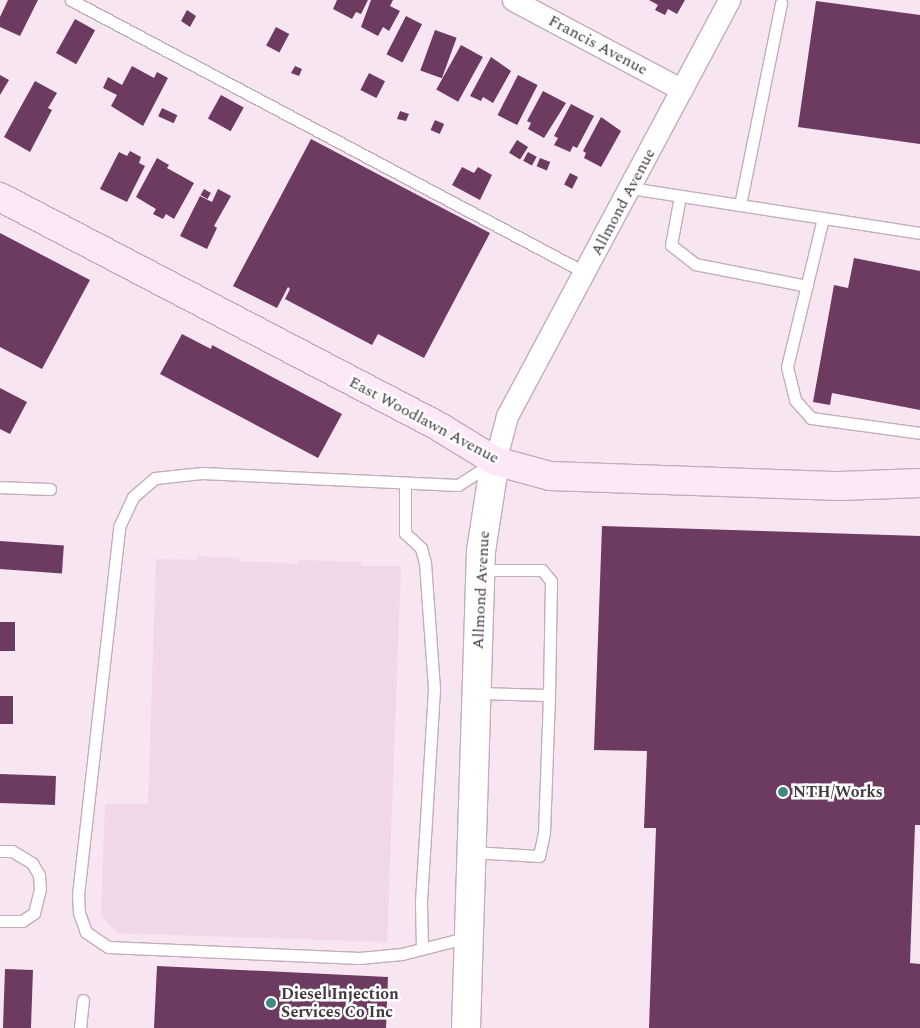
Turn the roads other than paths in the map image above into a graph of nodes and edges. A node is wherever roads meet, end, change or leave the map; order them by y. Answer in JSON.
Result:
{"nodes":[{"id":1,"x":71,"y":0,"type":"edge"},
{"id":2,"x":513,"y":0,"type":"edge"},
{"id":3,"x":730,"y":0,"type":"edge"},
{"id":4,"x":781,"y":3,"type":"dead end"},
{"id":5,"x":682,"y":90,"type":"junction"},
{"id":6,"x":630,"y":188,"type":"junction"},
{"id":7,"x":680,"y":196,"type":"junction"},
{"id":8,"x":0,"y":197,"type":"edge"},
{"id":9,"x":740,"y":205,"type":"junction"},
{"id":10,"x":823,"y":218,"type":"junction"},
{"id":11,"x":920,"y":233,"type":"edge"},
{"id":12,"x":586,"y":273,"type":"junction"},
{"id":13,"x":807,"y":286,"type":"junction"},
{"id":14,"x":920,"y":433,"type":"edge"},
{"id":15,"x":496,"y":461,"type":"junction"},
{"id":16,"x":920,"y":483,"type":"edge"},
{"id":17,"x":405,"y":484,"type":"junction"},
{"id":18,"x":0,"y":487,"type":"edge"},
{"id":19,"x":50,"y":488,"type":"dead end"},
{"id":20,"x":480,"y":570,"type":"junction"},
{"id":21,"x":477,"y":693,"type":"junction"},
{"id":22,"x":549,"y":695,"type":"junction"},
{"id":23,"x":0,"y":851,"type":"edge"},
{"id":24,"x":472,"y":852,"type":"junction"},
{"id":25,"x":0,"y":921,"type":"edge"},
{"id":26,"x":469,"y":937,"type":"junction"},
{"id":27,"x":422,"y":948,"type":"junction"},
{"id":28,"x":83,"y":1000,"type":"dead end"},
{"id":29,"x":80,"y":1028,"type":"edge"},
{"id":30,"x":466,"y":1028,"type":"edge"}],
"edges":[{"from":1,"to":12,"type":"lane"},
{"from":2,"to":5,"type":"street","name":"Francis Avenue"},
{"from":3,"to":5,"type":"street","name":"Allmond Avenue"},
{"from":4,"to":9,"type":"lane"},
{"from":5,"to":6,"type":"street","name":"Allmond Avenue"},
{"from":6,"to":7,"type":"lane"},
{"from":6,"to":12,"type":"street","name":"Allmond Avenue"},
{"from":7,"to":9,"type":"lane"},
{"from":7,"to":13,"type":"lane"},
{"from":8,"to":15,"type":"main road","name":"East Woodlawn Avenue"},
{"from":9,"to":10,"type":"lane"},
{"from":10,"to":11,"type":"lane"},
{"from":10,"to":13,"type":"lane"},
{"from":12,"to":15,"type":"street","name":"Allmond Avenue"},
{"from":13,"to":14,"type":"lane"},
{"from":15,"to":16,"type":"main road","name":"East Woodlawn Avenue"},
{"from":15,"to":17,"type":"lane"},
{"from":15,"to":20,"type":"street","name":"Allmond Avenue"},
{"from":17,"to":27,"type":"lane"},
{"from":17,"to":27,"type":"lane"},
{"from":18,"to":19,"type":"lane"},
{"from":20,"to":21,"type":"street","name":"Allmond Avenue"},
{"from":20,"to":22,"type":"lane"},
{"from":21,"to":22,"type":"lane"},
{"from":21,"to":24,"type":"street","name":"Allmond Avenue"},
{"from":22,"to":24,"type":"lane"},
{"from":23,"to":25,"type":"lane"},
{"from":24,"to":26,"type":"street","name":"Allmond Avenue"},
{"from":26,"to":27,"type":"lane"},
{"from":26,"to":30,"type":"street","name":"Allmond Avenue"},
{"from":28,"to":29,"type":"lane"}]}
